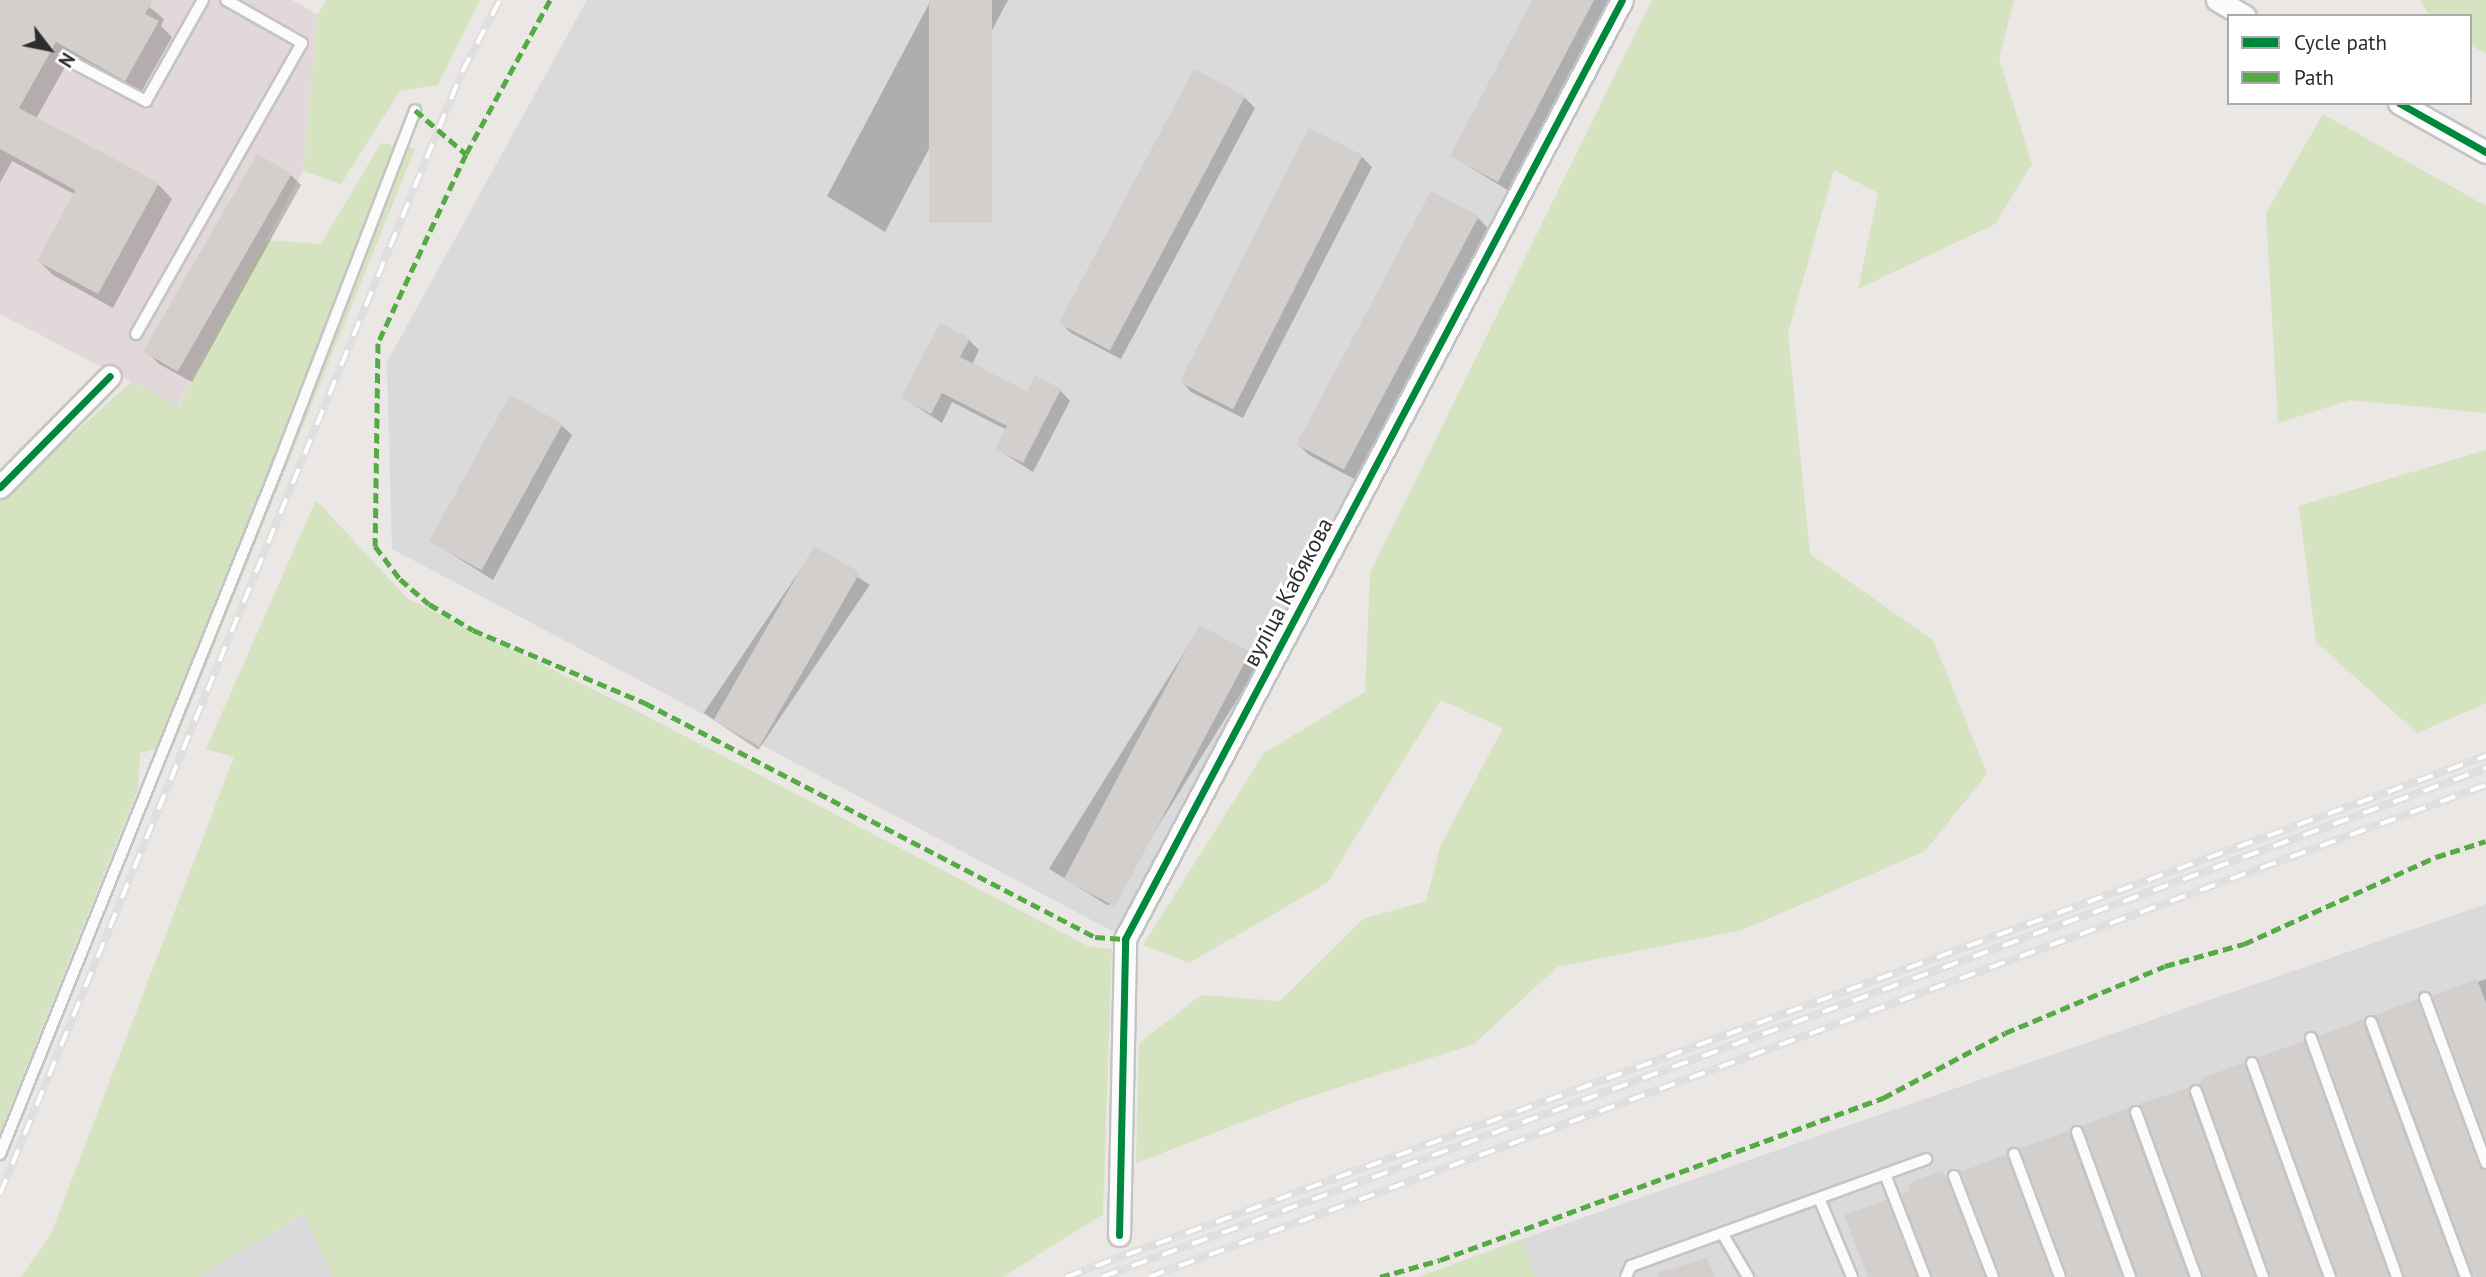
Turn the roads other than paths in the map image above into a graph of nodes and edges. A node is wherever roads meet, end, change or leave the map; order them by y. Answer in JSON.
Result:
{"nodes":[{"id":1,"x":203,"y":0,"type":"edge"},
{"id":2,"x":226,"y":0,"type":"edge"},
{"id":3,"x":1622,"y":0,"type":"edge"},
{"id":4,"x":2217,"y":0,"type":"edge"},
{"id":5,"x":2242,"y":14,"type":"edge"},
{"id":6,"x":64,"y":58,"type":"dead end"},
{"id":7,"x":2403,"y":105,"type":"edge"},
{"id":8,"x":415,"y":110,"type":"dead end"},
{"id":9,"x":2486,"y":152,"type":"edge"},
{"id":10,"x":136,"y":334,"type":"dead end"},
{"id":11,"x":110,"y":376,"type":"dead end"},
{"id":12,"x":0,"y":487,"type":"edge"},
{"id":13,"x":2425,"y":998,"type":"dead end"},
{"id":14,"x":2371,"y":1022,"type":"dead end"},
{"id":15,"x":2311,"y":1038,"type":"dead end"},
{"id":16,"x":2252,"y":1063,"type":"dead end"},
{"id":17,"x":2196,"y":1091,"type":"dead end"},
{"id":18,"x":2136,"y":1112,"type":"dead end"},
{"id":19,"x":2077,"y":1132,"type":"dead end"},
{"id":20,"x":0,"y":1154,"type":"edge"},
{"id":21,"x":2014,"y":1154,"type":"dead end"},
{"id":22,"x":1926,"y":1159,"type":"dead end"},
{"id":23,"x":2486,"y":1163,"type":"edge"},
{"id":24,"x":1885,"y":1174,"type":"junction"},
{"id":25,"x":1954,"y":1176,"type":"dead end"},
{"id":26,"x":1819,"y":1198,"type":"junction"},
{"id":27,"x":1722,"y":1234,"type":"junction"},
{"id":28,"x":1119,"y":1235,"type":"dead end"},
{"id":29,"x":1626,"y":1277,"type":"edge"},
{"id":30,"x":1748,"y":1277,"type":"edge"},
{"id":31,"x":1852,"y":1277,"type":"edge"},
{"id":32,"x":1925,"y":1277,"type":"edge"},
{"id":33,"x":1993,"y":1277,"type":"edge"},
{"id":34,"x":2060,"y":1277,"type":"edge"},
{"id":35,"x":2130,"y":1277,"type":"edge"},
{"id":36,"x":2196,"y":1277,"type":"edge"},
{"id":37,"x":2263,"y":1277,"type":"edge"},
{"id":38,"x":2330,"y":1277,"type":"edge"},
{"id":39,"x":2397,"y":1277,"type":"edge"},
{"id":40,"x":2466,"y":1277,"type":"edge"}],
"edges":[{"from":1,"to":6,"type":"lane"},
{"from":2,"to":10,"type":"lane"},
{"from":3,"to":28,"type":"street","name":"вуліца Кабякова"},
{"from":4,"to":5,"type":"street"},
{"from":7,"to":9,"type":"street"},
{"from":8,"to":20,"type":"lane"},
{"from":11,"to":12,"type":"street"},
{"from":13,"to":23,"type":"lane"},
{"from":14,"to":40,"type":"lane"},
{"from":15,"to":39,"type":"lane"},
{"from":16,"to":38,"type":"lane"},
{"from":17,"to":37,"type":"lane"},
{"from":18,"to":36,"type":"lane"},
{"from":19,"to":35,"type":"lane"},
{"from":21,"to":34,"type":"lane"},
{"from":22,"to":24,"type":"lane"},
{"from":24,"to":26,"type":"lane"},
{"from":24,"to":32,"type":"lane"},
{"from":25,"to":33,"type":"lane"},
{"from":26,"to":27,"type":"lane"},
{"from":26,"to":31,"type":"lane"},
{"from":27,"to":29,"type":"lane"},
{"from":27,"to":30,"type":"lane"}]}
